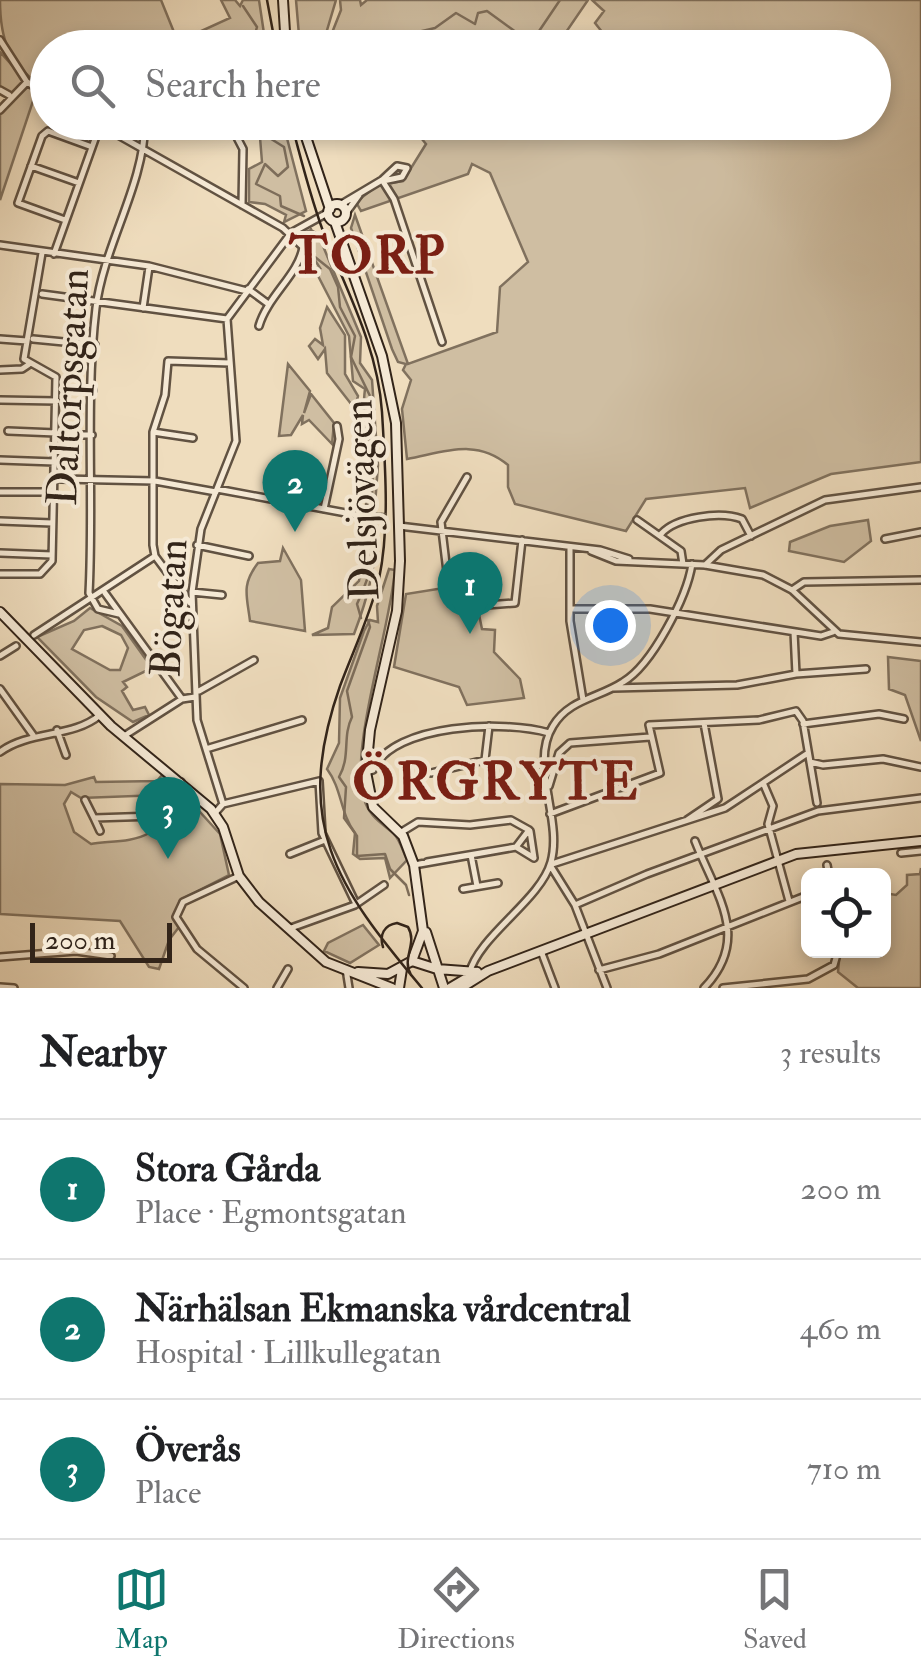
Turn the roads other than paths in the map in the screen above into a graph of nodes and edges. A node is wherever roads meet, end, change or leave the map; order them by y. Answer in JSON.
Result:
{"nodes":[{"id":1,"x":283,"y":0,"type":"edge"},
{"id":2,"x":285,"y":30,"type":"edge"},
{"id":3,"x":0,"y":40,"type":"edge"},
{"id":4,"x":27,"y":82,"type":"junction"},
{"id":5,"x":30,"y":84,"type":"edge"},
{"id":6,"x":0,"y":90,"type":"edge"},
{"id":7,"x":10,"y":96,"type":"junction"},
{"id":8,"x":0,"y":110,"type":"edge"},
{"id":9,"x":42,"y":140,"type":"edge"},
{"id":10,"x":74,"y":140,"type":"edge"},
{"id":11,"x":94,"y":140,"type":"edge"},
{"id":12,"x":126,"y":140,"type":"edge"},
{"id":13,"x":144,"y":140,"type":"edge"},
{"id":14,"x":238,"y":140,"type":"edge"},
{"id":15,"x":306,"y":140,"type":"edge"},
{"id":16,"x":92,"y":146,"type":"junction"},
{"id":17,"x":144,"y":150,"type":"junction"},
{"id":18,"x":31,"y":166,"type":"junction"},
{"id":19,"x":382,"y":180,"type":"junction"},
{"id":20,"x":79,"y":183,"type":"junction"},
{"id":21,"x":242,"y":205,"type":"junction"},
{"id":22,"x":335,"y":214,"type":"junction"},
{"id":23,"x":65,"y":220,"type":"junction"},
{"id":24,"x":291,"y":233,"type":"junction"},
{"id":25,"x":0,"y":245,"type":"edge"},
{"id":26,"x":42,"y":252,"type":"junction"},
{"id":27,"x":54,"y":255,"type":"junction"},
{"id":28,"x":105,"y":260,"type":"junction"},
{"id":29,"x":149,"y":266,"type":"junction"},
{"id":30,"x":247,"y":290,"type":"junction"},
{"id":31,"x":42,"y":294,"type":"dead end"},
{"id":32,"x":97,"y":303,"type":"junction"},
{"id":33,"x":268,"y":303,"type":"junction"},
{"id":34,"x":143,"y":308,"type":"junction"},
{"id":35,"x":227,"y":319,"type":"junction"},
{"id":36,"x":259,"y":326,"type":"dead end"},
{"id":37,"x":0,"y":339,"type":"edge"},
{"id":38,"x":30,"y":340,"type":"junction"},
{"id":39,"x":442,"y":342,"type":"dead end"},
{"id":40,"x":96,"y":345,"type":"junction"},
{"id":41,"x":230,"y":363,"type":"junction"},
{"id":42,"x":28,"y":364,"type":"junction"},
{"id":43,"x":0,"y":370,"type":"edge"},
{"id":44,"x":62,"y":389,"type":"dead end"},
{"id":45,"x":93,"y":390,"type":"junction"},
{"id":46,"x":0,"y":400,"type":"edge"},
{"id":47,"x":57,"y":401,"type":"junction"},
{"id":48,"x":337,"y":426,"type":"dead end"},
{"id":49,"x":8,"y":431,"type":"dead end"},
{"id":50,"x":153,"y":432,"type":"junction"},
{"id":51,"x":59,"y":434,"type":"junction"},
{"id":52,"x":92,"y":435,"type":"junction"},
{"id":53,"x":193,"y":438,"type":"dead end"},
{"id":54,"x":0,"y":460,"type":"edge"},
{"id":55,"x":55,"y":462,"type":"junction"},
{"id":56,"x":467,"y":477,"type":"dead end"},
{"id":57,"x":61,"y":479,"type":"dead end"},
{"id":58,"x":91,"y":481,"type":"junction"},
{"id":59,"x":155,"y":481,"type":"junction"},
{"id":60,"x":921,"y":487,"type":"edge"},
{"id":61,"x":216,"y":490,"type":"junction"},
{"id":62,"x":0,"y":492,"type":"edge"},
{"id":63,"x":54,"y":492,"type":"junction"},
{"id":64,"x":324,"y":509,"type":"junction"},
{"id":65,"x":637,"y":520,"type":"dead end"},
{"id":66,"x":0,"y":521,"type":"edge"},
{"id":67,"x":400,"y":522,"type":"junction"},
{"id":68,"x":53,"y":523,"type":"junction"},
{"id":69,"x":440,"y":527,"type":"junction"},
{"id":70,"x":921,"y":532,"type":"edge"},
{"id":71,"x":661,"y":534,"type":"junction"},
{"id":72,"x":751,"y":536,"type":"junction"},
{"id":73,"x":885,"y":538,"type":"dead end"},
{"id":74,"x":522,"y":540,"type":"junction"},
{"id":75,"x":198,"y":545,"type":"junction"},
{"id":76,"x":570,"y":548,"type":"junction"},
{"id":77,"x":0,"y":553,"type":"edge"},
{"id":78,"x":52,"y":555,"type":"junction"},
{"id":79,"x":156,"y":556,"type":"junction"},
{"id":80,"x":249,"y":556,"type":"dead end"},
{"id":81,"x":683,"y":564,"type":"junction"},
{"id":82,"x":692,"y":564,"type":"junction"},
{"id":83,"x":705,"y":564,"type":"junction"},
{"id":84,"x":0,"y":574,"type":"edge"},
{"id":85,"x":921,"y":580,"type":"edge"},
{"id":86,"x":180,"y":589,"type":"junction"},
{"id":87,"x":192,"y":590,"type":"junction"},
{"id":88,"x":792,"y":590,"type":"junction"},
{"id":89,"x":104,"y":592,"type":"junction"},
{"id":90,"x":222,"y":595,"type":"dead end"},
{"id":91,"x":91,"y":602,"type":"junction"},
{"id":92,"x":192,"y":606,"type":"junction"},
{"id":93,"x":570,"y":610,"type":"junction"},
{"id":94,"x":0,"y":612,"type":"edge"},
{"id":95,"x":672,"y":612,"type":"junction"},
{"id":96,"x":120,"y":614,"type":"junction"},
{"id":97,"x":794,"y":632,"type":"junction"},
{"id":98,"x":833,"y":632,"type":"junction"},
{"id":99,"x":34,"y":635,"type":"dead end"},
{"id":100,"x":921,"y":642,"type":"edge"},
{"id":101,"x":16,"y":646,"type":"dead end"},
{"id":102,"x":0,"y":656,"type":"edge"},
{"id":103,"x":254,"y":660,"type":"dead end"},
{"id":104,"x":866,"y":669,"type":"dead end"},
{"id":105,"x":796,"y":674,"type":"junction"},
{"id":106,"x":613,"y":688,"type":"junction"},
{"id":107,"x":0,"y":689,"type":"edge"},
{"id":108,"x":197,"y":694,"type":"junction"},
{"id":109,"x":182,"y":699,"type":"junction"},
{"id":110,"x":583,"y":700,"type":"junction"},
{"id":111,"x":100,"y":715,"type":"junction"},
{"id":112,"x":904,"y":719,"type":"dead end"},
{"id":113,"x":302,"y":720,"type":"dead end"},
{"id":114,"x":704,"y":721,"type":"junction"},
{"id":115,"x":804,"y":724,"type":"junction"},
{"id":116,"x":489,"y":726,"type":"junction"},
{"id":117,"x":57,"y":730,"type":"junction"},
{"id":118,"x":549,"y":732,"type":"junction"},
{"id":119,"x":33,"y":735,"type":"junction"},
{"id":120,"x":124,"y":736,"type":"junction"},
{"id":121,"x":650,"y":737,"type":"junction"},
{"id":122,"x":206,"y":749,"type":"junction"},
{"id":123,"x":0,"y":752,"type":"edge"},
{"id":124,"x":66,"y":755,"type":"dead end"},
{"id":125,"x":809,"y":758,"type":"junction"},
{"id":126,"x":921,"y":767,"type":"edge"},
{"id":127,"x":366,"y":772,"type":"junction"},
{"id":128,"x":431,"y":772,"type":"dead end"},
{"id":129,"x":181,"y":782,"type":"junction"},
{"id":130,"x":763,"y":784,"type":"junction"},
{"id":131,"x":549,"y":786,"type":"junction"},
{"id":132,"x":921,"y":798,"type":"edge"},
{"id":133,"x":85,"y":800,"type":"dead end"},
{"id":134,"x":222,"y":804,"type":"junction"},
{"id":135,"x":817,"y":807,"type":"junction"},
{"id":136,"x":214,"y":813,"type":"junction"},
{"id":137,"x":550,"y":814,"type":"junction"},
{"id":138,"x":94,"y":818,"type":"junction"},
{"id":139,"x":686,"y":820,"type":"junction"},
{"id":140,"x":770,"y":829,"type":"junction"},
{"id":141,"x":100,"y":830,"type":"dead end"},
{"id":142,"x":529,"y":830,"type":"junction"},
{"id":143,"x":400,"y":832,"type":"junction"},
{"id":144,"x":325,"y":840,"type":"junction"},
{"id":145,"x":921,"y":841,"type":"edge"},
{"id":146,"x":695,"y":842,"type":"dead end"},
{"id":147,"x":516,"y":846,"type":"junction"},
{"id":148,"x":921,"y":851,"type":"edge"},
{"id":149,"x":901,"y":853,"type":"dead end"},
{"id":150,"x":290,"y":854,"type":"dead end"},
{"id":151,"x":471,"y":854,"type":"junction"},
{"id":152,"x":700,"y":856,"type":"junction"},
{"id":153,"x":778,"y":860,"type":"junction"},
{"id":154,"x":414,"y":865,"type":"junction"},
{"id":155,"x":550,"y":865,"type":"junction"},
{"id":156,"x":827,"y":865,"type":"dead end"},
{"id":157,"x":828,"y":868,"type":"edge"},
{"id":158,"x":239,"y":876,"type":"junction"},
{"id":159,"x":498,"y":882,"type":"dead end"},
{"id":160,"x":713,"y":884,"type":"junction"},
{"id":161,"x":384,"y":885,"type":"dead end"},
{"id":162,"x":477,"y":886,"type":"junction"},
{"id":163,"x":463,"y":889,"type":"dead end"},
{"id":164,"x":801,"y":897,"type":"edge"},
{"id":165,"x":788,"y":902,"type":"junction"},
{"id":166,"x":356,"y":904,"type":"junction"},
{"id":167,"x":575,"y":905,"type":"junction"},
{"id":168,"x":422,"y":913,"type":"junction"},
{"id":169,"x":728,"y":927,"type":"junction"},
{"id":170,"x":291,"y":928,"type":"junction"},
{"id":171,"x":586,"y":933,"type":"junction"},
{"id":172,"x":541,"y":951,"type":"junction"},
{"id":173,"x":110,"y":956,"type":"dead end"},
{"id":174,"x":0,"y":957,"type":"edge"},
{"id":175,"x":479,"y":957,"type":"junction"},
{"id":176,"x":434,"y":958,"type":"junction"},
{"id":177,"x":836,"y":958,"type":"edge"},
{"id":178,"x":412,"y":961,"type":"junction"},
{"id":179,"x":402,"y":968,"type":"junction"},
{"id":180,"x":437,"y":968,"type":"junction"},
{"id":181,"x":449,"y":968,"type":"junction"},
{"id":182,"x":288,"y":969,"type":"dead end"},
{"id":183,"x":346,"y":969,"type":"junction"},
{"id":184,"x":599,"y":970,"type":"junction"},
{"id":185,"x":476,"y":972,"type":"junction"},
{"id":186,"x":0,"y":987,"type":"edge"},
{"id":187,"x":14,"y":988,"type":"edge"},
{"id":188,"x":244,"y":988,"type":"edge"},
{"id":189,"x":277,"y":988,"type":"edge"},
{"id":190,"x":349,"y":988,"type":"edge"},
{"id":191,"x":396,"y":988,"type":"edge"},
{"id":192,"x":447,"y":988,"type":"edge"},
{"id":193,"x":461,"y":988,"type":"edge"},
{"id":194,"x":556,"y":988,"type":"edge"},
{"id":195,"x":607,"y":988,"type":"edge"},
{"id":196,"x":704,"y":988,"type":"edge"},
{"id":197,"x":723,"y":988,"type":"edge"}],
"edges":[{"from":1,"to":2,"type":"street"},
{"from":3,"to":4,"type":"street"},
{"from":4,"to":5,"type":"street"},
{"from":4,"to":7,"type":"street"},
{"from":6,"to":7,"type":"street"},
{"from":7,"to":8,"type":"street"},
{"from":9,"to":18,"type":"street"},
{"from":10,"to":16,"type":"street"},
{"from":11,"to":16,"type":"street"},
{"from":12,"to":17,"type":"street"},
{"from":13,"to":17,"type":"street","name":"Daltorpsgatan"},
{"from":14,"to":21,"type":"street"},
{"from":15,"to":22,"type":"street"},
{"from":16,"to":20,"type":"street"},
{"from":17,"to":21,"type":"street"},
{"from":17,"to":28,"type":"street","name":"Daltorpsgatan"},
{"from":18,"to":20,"type":"street"},
{"from":18,"to":23,"type":"street"},
{"from":19,"to":19,"type":"street"},
{"from":19,"to":22,"type":"street"},
{"from":19,"to":39,"type":"street"},
{"from":20,"to":23,"type":"street"},
{"from":21,"to":24,"type":"street"},
{"from":22,"to":24,"type":"street"},
{"from":22,"to":67,"type":"street","name":"Delsjövägen"},
{"from":23,"to":27,"type":"street"},
{"from":24,"to":30,"type":"street"},
{"from":24,"to":33,"type":"street"},
{"from":25,"to":26,"type":"street"},
{"from":26,"to":27,"type":"street"},
{"from":26,"to":38,"type":"street"},
{"from":27,"to":28,"type":"street"},
{"from":28,"to":29,"type":"street"},
{"from":28,"to":32,"type":"street","name":"Daltorpsgatan"},
{"from":29,"to":30,"type":"street"},
{"from":29,"to":34,"type":"street"},
{"from":30,"to":33,"type":"street"},
{"from":30,"to":35,"type":"street"},
{"from":31,"to":32,"type":"street"},
{"from":32,"to":34,"type":"street"},
{"from":32,"to":40,"type":"street","name":"Daltorpsgatan"},
{"from":33,"to":36,"type":"street"},
{"from":34,"to":35,"type":"street"},
{"from":35,"to":41,"type":"street","name":"Bögatan"},
{"from":37,"to":38,"type":"street"},
{"from":38,"to":40,"type":"street"},
{"from":38,"to":42,"type":"street"},
{"from":40,"to":45,"type":"street","name":"Daltorpsgatan"},
{"from":41,"to":50,"type":"street"},
{"from":41,"to":61,"type":"street","name":"Bögatan"},
{"from":42,"to":43,"type":"street"},
{"from":42,"to":47,"type":"street"},
{"from":44,"to":45,"type":"street"},
{"from":45,"to":52,"type":"street","name":"Daltorpsgatan"},
{"from":46,"to":47,"type":"street"},
{"from":47,"to":51,"type":"street"},
{"from":48,"to":64,"type":"street"},
{"from":49,"to":51,"type":"street"},
{"from":50,"to":53,"type":"street"},
{"from":50,"to":59,"type":"street"},
{"from":51,"to":52,"type":"street"},
{"from":51,"to":55,"type":"street"},
{"from":52,"to":58,"type":"street","name":"Daltorpsgatan"},
{"from":54,"to":55,"type":"street"},
{"from":55,"to":63,"type":"street"},
{"from":56,"to":69,"type":"street"},
{"from":57,"to":58,"type":"street"},
{"from":58,"to":59,"type":"street"},
{"from":58,"to":91,"type":"street","name":"Daltorpsgatan"},
{"from":59,"to":61,"type":"street"},
{"from":59,"to":79,"type":"street"},
{"from":60,"to":72,"type":"street"},
{"from":61,"to":64,"type":"street"},
{"from":61,"to":75,"type":"street","name":"Bögatan"},
{"from":62,"to":63,"type":"street"},
{"from":63,"to":68,"type":"street"},
{"from":64,"to":67,"type":"street","bridge":true},
{"from":65,"to":71,"type":"street"},
{"from":66,"to":68,"type":"street"},
{"from":67,"to":69,"type":"street"},
{"from":67,"to":127,"type":"street","name":"Delsjövägen"},
{"from":68,"to":78,"type":"street"},
{"from":69,"to":74,"type":"street"},
{"from":69,"to":74,"type":"street"},
{"from":70,"to":73,"type":"street"},
{"from":71,"to":72,"type":"street"},
{"from":71,"to":81,"type":"street"},
{"from":72,"to":83,"type":"street"},
{"from":74,"to":76,"type":"street"},
{"from":75,"to":80,"type":"street"},
{"from":75,"to":87,"type":"street","name":"Bögatan"},
{"from":76,"to":81,"type":"street"},
{"from":76,"to":93,"type":"street"},
{"from":77,"to":78,"type":"street"},
{"from":78,"to":84,"type":"street"},
{"from":79,"to":86,"type":"street"},
{"from":79,"to":89,"type":"street"},
{"from":81,"to":82,"type":"street"},
{"from":82,"to":83,"type":"street"},
{"from":82,"to":95,"type":"street"},
{"from":83,"to":88,"type":"street"},
{"from":85,"to":88,"type":"street"},
{"from":86,"to":87,"type":"street"},
{"from":86,"to":92,"type":"street"},
{"from":87,"to":90,"type":"street"},
{"from":87,"to":92,"type":"street","name":"Bögatan"},
{"from":88,"to":98,"type":"street"},
{"from":89,"to":91,"type":"street"},
{"from":89,"to":96,"type":"street"},
{"from":91,"to":96,"type":"street"},
{"from":91,"to":99,"type":"street"},
{"from":92,"to":108,"type":"street","name":"Bögatan"},
{"from":93,"to":95,"type":"street"},
{"from":93,"to":110,"type":"street"},
{"from":94,"to":111,"type":"street"},
{"from":95,"to":97,"type":"street"},
{"from":95,"to":106,"type":"street"},
{"from":96,"to":109,"type":"street"},
{"from":97,"to":98,"type":"street"},
{"from":97,"to":105,"type":"street"},
{"from":98,"to":100,"type":"street"},
{"from":101,"to":102,"type":"street"},
{"from":103,"to":108,"type":"street"},
{"from":104,"to":105,"type":"street"},
{"from":105,"to":106,"type":"street"},
{"from":106,"to":110,"type":"street"},
{"from":107,"to":119,"type":"street"},
{"from":108,"to":109,"type":"street"},
{"from":108,"to":122,"type":"street","name":"Bögatan"},
{"from":109,"to":120,"type":"street"},
{"from":110,"to":118,"type":"street"},
{"from":111,"to":117,"type":"street"},
{"from":111,"to":120,"type":"street"},
{"from":112,"to":115,"type":"street"},
{"from":113,"to":122,"type":"street"},
{"from":114,"to":115,"type":"street"},
{"from":114,"to":121,"type":"street"},
{"from":114,"to":139,"type":"street"},
{"from":115,"to":125,"type":"street"},
{"from":116,"to":118,"type":"street"},
{"from":116,"to":127,"type":"street"},
{"from":116,"to":128,"type":"street"},
{"from":117,"to":119,"type":"street"},
{"from":117,"to":124,"type":"street"},
{"from":118,"to":131,"type":"street"},
{"from":119,"to":123,"type":"street"},
{"from":120,"to":129,"type":"street"},
{"from":121,"to":131,"type":"street"},
{"from":121,"to":137,"type":"street"},
{"from":122,"to":134,"type":"street","name":"Bögatan"},
{"from":125,"to":126,"type":"street"},
{"from":125,"to":130,"type":"street"},
{"from":125,"to":135,"type":"street"},
{"from":127,"to":143,"type":"street","name":"Delsjövägen"},
{"from":129,"to":136,"type":"street"},
{"from":129,"to":138,"type":"street"},
{"from":130,"to":139,"type":"street"},
{"from":130,"to":140,"type":"street"},
{"from":131,"to":137,"type":"street"},
{"from":132,"to":135,"type":"street"},
{"from":133,"to":138,"type":"street"},
{"from":134,"to":136,"type":"street"},
{"from":134,"to":144,"type":"street"},
{"from":135,"to":140,"type":"street"},
{"from":136,"to":158,"type":"street"},
{"from":137,"to":155,"type":"street"},
{"from":138,"to":141,"type":"street"},
{"from":139,"to":155,"type":"street"},
{"from":140,"to":152,"type":"street"},
{"from":140,"to":153,"type":"street"},
{"from":142,"to":143,"type":"street"},
{"from":142,"to":147,"type":"street"},
{"from":142,"to":147,"type":"street"},
{"from":143,"to":154,"type":"street","name":"Delsjövägen"},
{"from":144,"to":150,"type":"street"},
{"from":144,"to":166,"type":"street"},
{"from":145,"to":153,"type":"street"},
{"from":146,"to":152,"type":"street"},
{"from":147,"to":151,"type":"street"},
{"from":148,"to":149,"type":"street"},
{"from":151,"to":154,"type":"street"},
{"from":151,"to":162,"type":"street"},
{"from":152,"to":160,"type":"street"},
{"from":152,"to":167,"type":"street"},
{"from":153,"to":160,"type":"street"},
{"from":153,"to":165,"type":"street"},
{"from":154,"to":168,"type":"street","name":"Delsjövägen"},
{"from":155,"to":167,"type":"street"},
{"from":155,"to":175,"type":"street"},
{"from":156,"to":157,"type":"street"},
{"from":158,"to":170,"type":"street"},
{"from":158,"to":188,"type":"street"},
{"from":159,"to":162,"type":"street"},
{"from":160,"to":169,"type":"street"},
{"from":160,"to":171,"type":"street"},
{"from":161,"to":166,"type":"street"},
{"from":162,"to":163,"type":"street"},
{"from":164,"to":165,"type":"street"},
{"from":165,"to":169,"type":"street"},
{"from":166,"to":170,"type":"street"},
{"from":167,"to":171,"type":"street"},
{"from":168,"to":176,"type":"street","name":"Delsjövägen"},
{"from":168,"to":178,"type":"street","name":"Delsjövägen"},
{"from":169,"to":184,"type":"street"},
{"from":169,"to":196,"type":"street"},
{"from":170,"to":183,"type":"street"},
{"from":171,"to":172,"type":"street"},
{"from":171,"to":184,"type":"street"},
{"from":172,"to":185,"type":"street"},
{"from":172,"to":194,"type":"street"},
{"from":173,"to":174,"type":"street"},
{"from":175,"to":185,"type":"street"},
{"from":175,"to":185,"type":"street"},
{"from":176,"to":180,"type":"street","name":"Delsjövägen"},
{"from":176,"to":181,"type":"street"},
{"from":177,"to":197,"type":"street"},
{"from":178,"to":179,"type":"street"},
{"from":178,"to":180,"type":"street"},
{"from":179,"to":183,"type":"street"},
{"from":179,"to":191,"type":"street"},
{"from":180,"to":181,"type":"street"},
{"from":180,"to":192,"type":"street","name":"Delsjövägen"},
{"from":181,"to":185,"type":"street"},
{"from":182,"to":189,"type":"street"},
{"from":183,"to":190,"type":"street"},
{"from":183,"to":191,"type":"street"},
{"from":184,"to":195,"type":"street"},
{"from":185,"to":192,"type":"street"},
{"from":185,"to":193,"type":"street"},
{"from":186,"to":187,"type":"street"}]}
